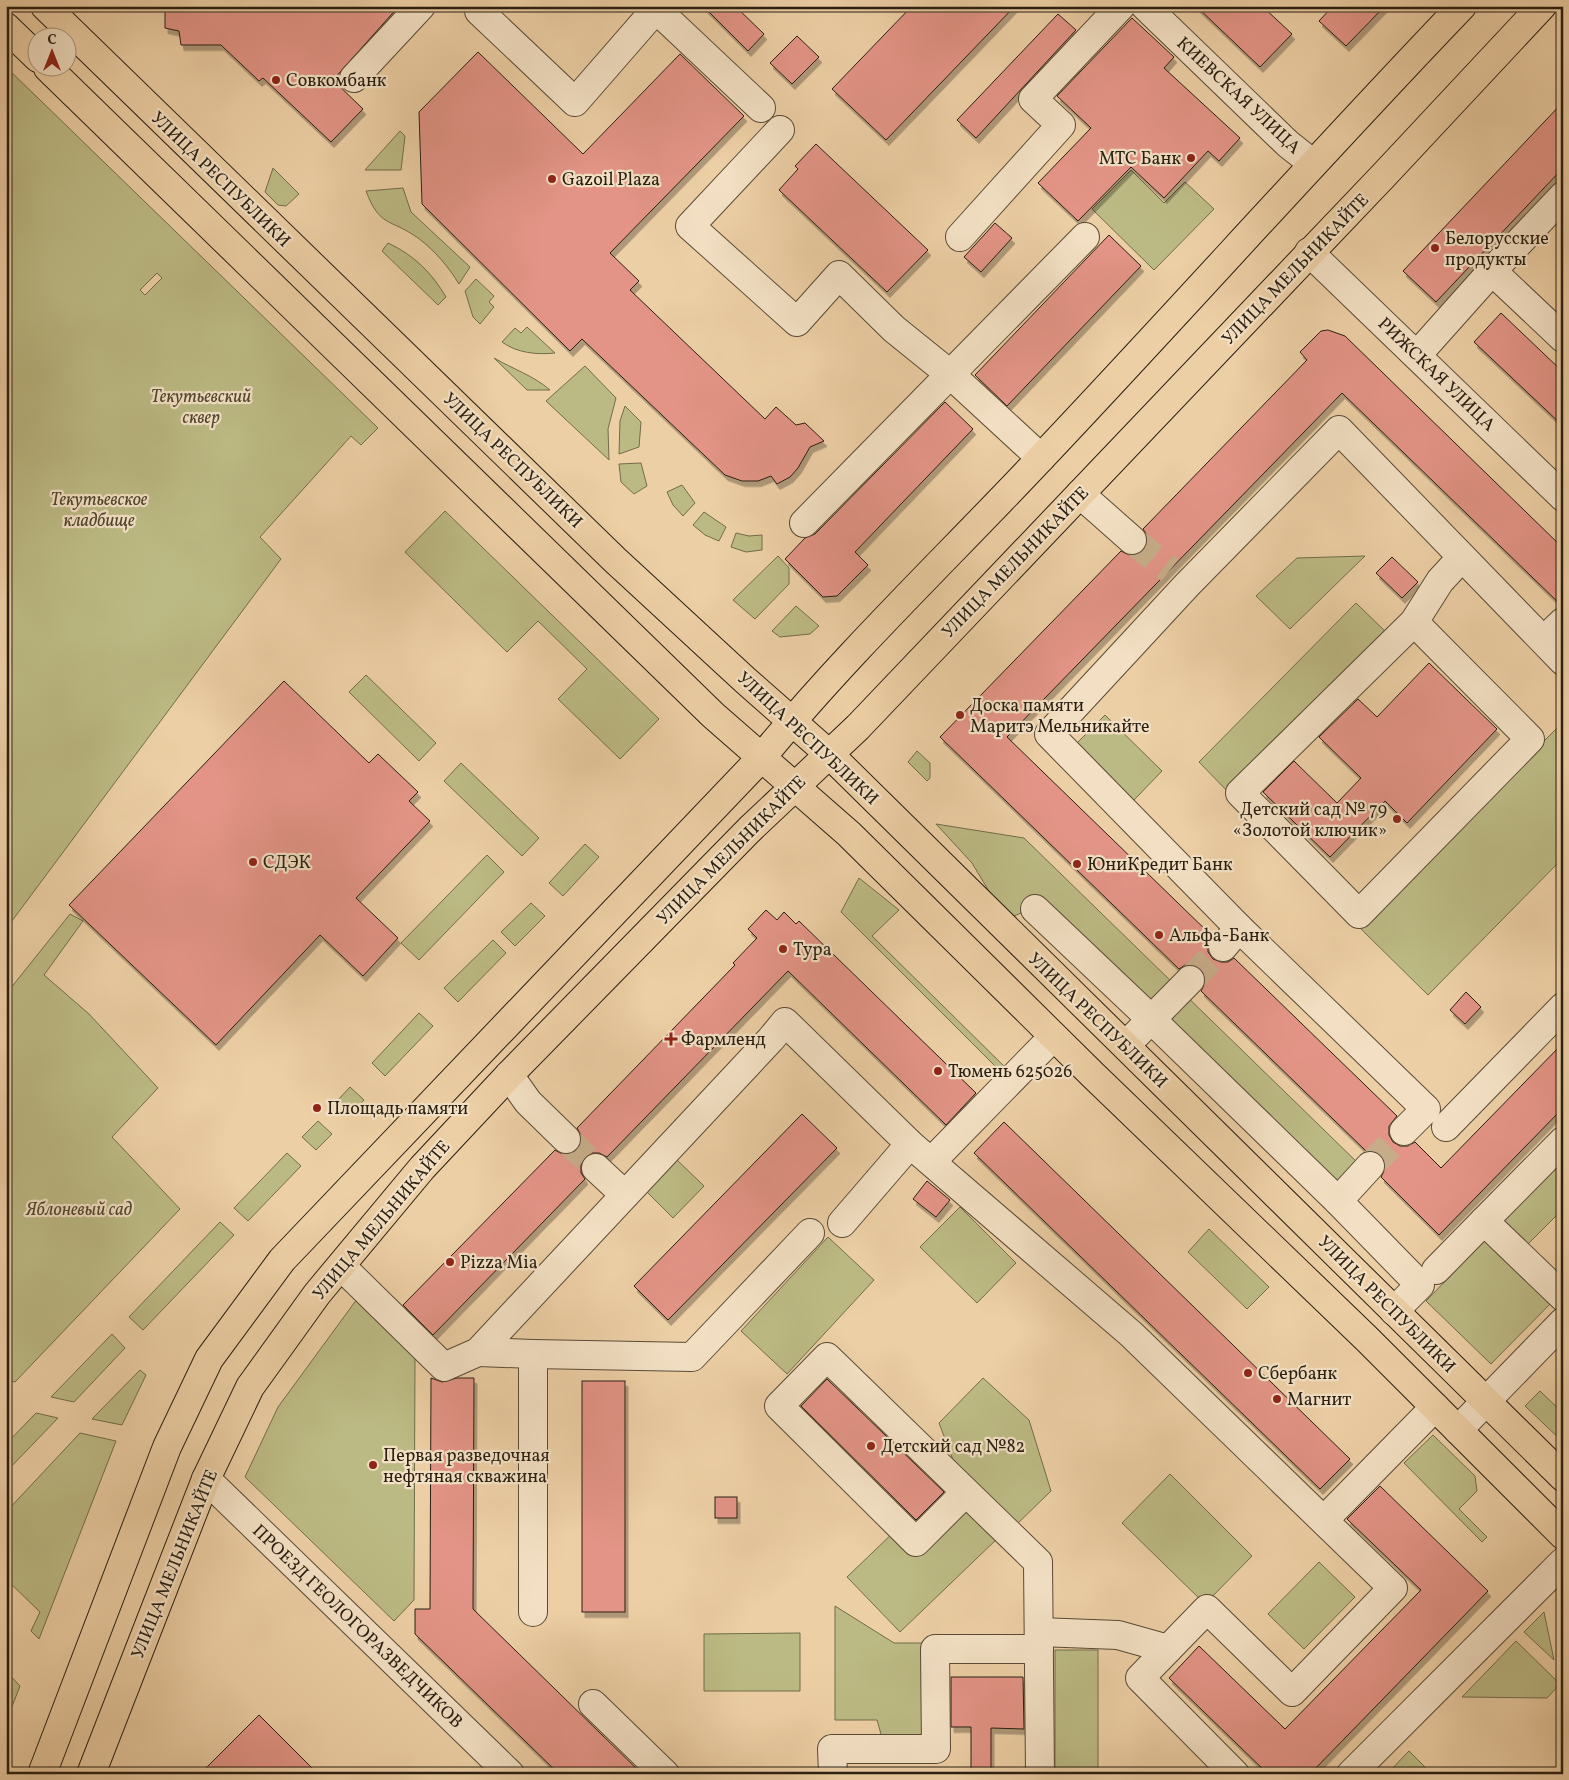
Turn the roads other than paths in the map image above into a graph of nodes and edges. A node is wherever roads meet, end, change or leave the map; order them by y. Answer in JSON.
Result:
{"nodes":[{"id":1,"x":45,"y":6,"type":"edge"},
{"id":2,"x":421,"y":6,"type":"edge"},
{"id":3,"x":1121,"y":6,"type":"edge"},
{"id":4,"x":1145,"y":6,"type":"edge"},
{"id":5,"x":1462,"y":6,"type":"edge"},
{"id":6,"x":1542,"y":6,"type":"edge"},
{"id":7,"x":657,"y":8,"type":"edge"},
{"id":8,"x":479,"y":11,"type":"dead end"},
{"id":9,"x":6,"y":27,"type":"edge"},
{"id":10,"x":28,"y":48,"type":"edge"},
{"id":11,"x":58,"y":78,"type":"edge"},
{"id":12,"x":354,"y":78,"type":"dead end"},
{"id":13,"x":761,"y":108,"type":"dead end"},
{"id":14,"x":780,"y":130,"type":"dead end"},
{"id":15,"x":1312,"y":163,"type":"junction"},
{"id":16,"x":1563,"y":196,"type":"edge"},
{"id":17,"x":960,"y":236,"type":"dead end"},
{"id":18,"x":1085,"y":237,"type":"dead end"},
{"id":19,"x":1309,"y":252,"type":"junction"},
{"id":20,"x":1492,"y":271,"type":"junction"},
{"id":21,"x":1563,"y":338,"type":"edge"},
{"id":22,"x":1417,"y":356,"type":"junction"},
{"id":23,"x":951,"y":375,"type":"junction"},
{"id":24,"x":1041,"y":458,"type":"junction"},
{"id":25,"x":1080,"y":494,"type":"junction"},
{"id":26,"x":1563,"y":497,"type":"edge"},
{"id":27,"x":804,"y":523,"type":"dead end"},
{"id":28,"x":1132,"y":540,"type":"tunnel mouth"},
{"id":29,"x":1462,"y":557,"type":"junction"},
{"id":30,"x":1414,"y":622,"type":"junction"},
{"id":31,"x":1553,"y":631,"type":"edge"},
{"id":32,"x":1563,"y":661,"type":"edge"},
{"id":33,"x":791,"y":721,"type":"junction"},
{"id":34,"x":829,"y":754,"type":"junction"},
{"id":35,"x":762,"y":757,"type":"junction"},
{"id":36,"x":794,"y":786,"type":"junction"},
{"id":37,"x":1035,"y":910,"type":"dead end"},
{"id":38,"x":1190,"y":980,"type":"tunnel mouth"},
{"id":39,"x":1563,"y":1008,"type":"edge"},
{"id":40,"x":1152,"y":1020,"type":"junction"},
{"id":41,"x":1053,"y":1037,"type":"junction"},
{"id":42,"x":1126,"y":1045,"type":"junction"},
{"id":43,"x":510,"y":1075,"type":"junction"},
{"id":44,"x":1446,"y":1127,"type":"dead end"},
{"id":45,"x":1404,"y":1132,"type":"tunnel mouth"},
{"id":46,"x":566,"y":1139,"type":"tunnel mouth"},
{"id":47,"x":1563,"y":1141,"type":"edge"},
{"id":48,"x":910,"y":1144,"type":"junction"},
{"id":49,"x":932,"y":1161,"type":"junction"},
{"id":50,"x":1370,"y":1166,"type":"tunnel mouth"},
{"id":51,"x":596,"y":1168,"type":"tunnel mouth"},
{"id":52,"x":624,"y":1194,"type":"junction"},
{"id":53,"x":1338,"y":1201,"type":"junction"},
{"id":54,"x":1484,"y":1221,"type":"junction"},
{"id":55,"x":842,"y":1223,"type":"dead end"},
{"id":56,"x":810,"y":1234,"type":"dead end"},
{"id":57,"x":342,"y":1267,"type":"junction"},
{"id":58,"x":1436,"y":1270,"type":"dead end"},
{"id":59,"x":1563,"y":1297,"type":"edge"},
{"id":60,"x":1394,"y":1311,"type":"junction"},
{"id":61,"x":1563,"y":1322,"type":"edge"},
{"id":62,"x":478,"y":1352,"type":"junction"},
{"id":63,"x":533,"y":1354,"type":"junction"},
{"id":64,"x":1485,"y":1401,"type":"junction"},
{"id":65,"x":1435,"y":1407,"type":"junction"},
{"id":66,"x":1458,"y":1430,"type":"junction"},
{"id":67,"x":1563,"y":1477,"type":"edge"},
{"id":68,"x":206,"y":1479,"type":"junction"},
{"id":69,"x":966,"y":1492,"type":"junction"},
{"id":70,"x":1324,"y":1520,"type":"junction"},
{"id":71,"x":1563,"y":1535,"type":"edge"},
{"id":72,"x":1563,"y":1562,"type":"edge"},
{"id":73,"x":533,"y":1612,"type":"dead end"},
{"id":74,"x":1039,"y":1640,"type":"junction"},
{"id":75,"x":1168,"y":1649,"type":"junction"},
{"id":76,"x":593,"y":1704,"type":"dead end"},
{"id":77,"x":42,"y":1774,"type":"edge"},
{"id":78,"x":91,"y":1774,"type":"edge"},
{"id":79,"x":510,"y":1774,"type":"edge"},
{"id":80,"x":665,"y":1774,"type":"edge"},
{"id":81,"x":832,"y":1774,"type":"edge"},
{"id":82,"x":1040,"y":1774,"type":"edge"},
{"id":83,"x":1235,"y":1774,"type":"edge"},
{"id":84,"x":1351,"y":1774,"type":"edge"}],
"edges":[{"from":1,"to":33,"type":"main road","name":"УЛИЦА РЕСПУБЛИКИ"},
{"from":2,"to":12,"type":"street"},
{"from":3,"to":17,"type":"street"},
{"from":4,"to":15,"type":"street","name":"КИЕВСКАЯ УЛИЦА"},
{"from":5,"to":15,"type":"main road","name":"УЛИЦА МЕЛЬНИКАЙТЕ"},
{"from":6,"to":19,"type":"main road","name":"УЛИЦА МЕЛЬНИКАЙТЕ"},
{"from":7,"to":8,"type":"street"},
{"from":7,"to":13,"type":"street"},
{"from":9,"to":10,"type":"main road"},
{"from":11,"to":35,"type":"main road"},
{"from":14,"to":23,"type":"street"},
{"from":15,"to":24,"type":"main road","name":"УЛИЦА МЕЛЬНИКАЙТЕ"},
{"from":16,"to":20,"type":"street"},
{"from":18,"to":23,"type":"street"},
{"from":19,"to":22,"type":"street","name":"РИЖСКАЯ УЛИЦА"},
{"from":19,"to":25,"type":"main road","name":"УЛИЦА МЕЛЬНИКАЙТЕ"},
{"from":20,"to":21,"type":"street"},
{"from":20,"to":22,"type":"street"},
{"from":22,"to":26,"type":"street","name":"РИЖСКАЯ УЛИЦА"},
{"from":23,"to":24,"type":"street"},
{"from":23,"to":27,"type":"street"},
{"from":24,"to":33,"type":"main road","name":"УЛИЦА МЕЛЬНИКАЙТЕ"},
{"from":25,"to":28,"type":"street"},
{"from":25,"to":34,"type":"main road","name":"УЛИЦА МЕЛЬНИКАЙТЕ"},
{"from":29,"to":30,"type":"street"},
{"from":29,"to":31,"type":"street"},
{"from":29,"to":45,"type":"street"},
{"from":30,"to":30,"type":"street"},
{"from":31,"to":32,"type":"street"},
{"from":33,"to":34,"type":"main road","name":"УЛИЦА РЕСПУБЛИКИ"},
{"from":33,"to":35,"type":"main road","name":"УЛИЦА МЕЛЬНИКАЙТЕ"},
{"from":34,"to":36,"type":"main road","name":"УЛИЦА МЕЛЬНИКАЙТЕ"},
{"from":34,"to":42,"type":"main road","name":"УЛИЦА РЕСПУБЛИКИ"},
{"from":35,"to":36,"type":"main road"},
{"from":35,"to":77,"type":"main road","name":"УЛИЦА МЕЛЬНИКАЙТЕ"},
{"from":36,"to":41,"type":"main road"},
{"from":36,"to":43,"type":"main road","name":"УЛИЦА МЕЛЬНИКАЙТЕ"},
{"from":37,"to":40,"type":"street"},
{"from":38,"to":40,"type":"street"},
{"from":39,"to":44,"type":"street"},
{"from":40,"to":42,"type":"street"},
{"from":40,"to":53,"type":"street"},
{"from":41,"to":49,"type":"street"},
{"from":41,"to":65,"type":"main road"},
{"from":42,"to":60,"type":"main road","name":"УЛИЦА РЕСПУБЛИКИ"},
{"from":43,"to":46,"type":"street"},
{"from":43,"to":57,"type":"main road","name":"УЛИЦА МЕЛЬНИКАЙТЕ"},
{"from":47,"to":54,"type":"street"},
{"from":48,"to":49,"type":"street"},
{"from":48,"to":52,"type":"street"},
{"from":48,"to":55,"type":"street"},
{"from":49,"to":70,"type":"street"},
{"from":50,"to":53,"type":"street"},
{"from":51,"to":52,"type":"street"},
{"from":52,"to":62,"type":"street"},
{"from":53,"to":60,"type":"street"},
{"from":54,"to":58,"type":"street"},
{"from":54,"to":59,"type":"street"},
{"from":56,"to":63,"type":"street"},
{"from":57,"to":62,"type":"street"},
{"from":57,"to":68,"type":"main road","name":"УЛИЦА МЕЛЬНИКАЙТЕ"},
{"from":60,"to":64,"type":"main road","name":"УЛИЦА РЕСПУБЛИКИ"},
{"from":61,"to":64,"type":"street"},
{"from":62,"to":63,"type":"street"},
{"from":63,"to":73,"type":"street"},
{"from":64,"to":66,"type":"street"},
{"from":64,"to":67,"type":"main road","name":"УЛИЦА РЕСПУБЛИКИ"},
{"from":65,"to":66,"type":"main road"},
{"from":65,"to":70,"type":"street"},
{"from":66,"to":71,"type":"main road"},
{"from":68,"to":78,"type":"main road","name":"УЛИЦА МЕЛЬНИКАЙТЕ"},
{"from":68,"to":79,"type":"street","name":"ПРОЕЗД ГЕОЛОГОРАЗВЕДЧИКОВ"},
{"from":69,"to":69,"type":"street"},
{"from":69,"to":74,"type":"street"},
{"from":70,"to":75,"type":"street"},
{"from":72,"to":84,"type":"street"},
{"from":74,"to":75,"type":"street"},
{"from":74,"to":81,"type":"street"},
{"from":74,"to":82,"type":"street"},
{"from":75,"to":83,"type":"street"},
{"from":76,"to":80,"type":"street"}]}
